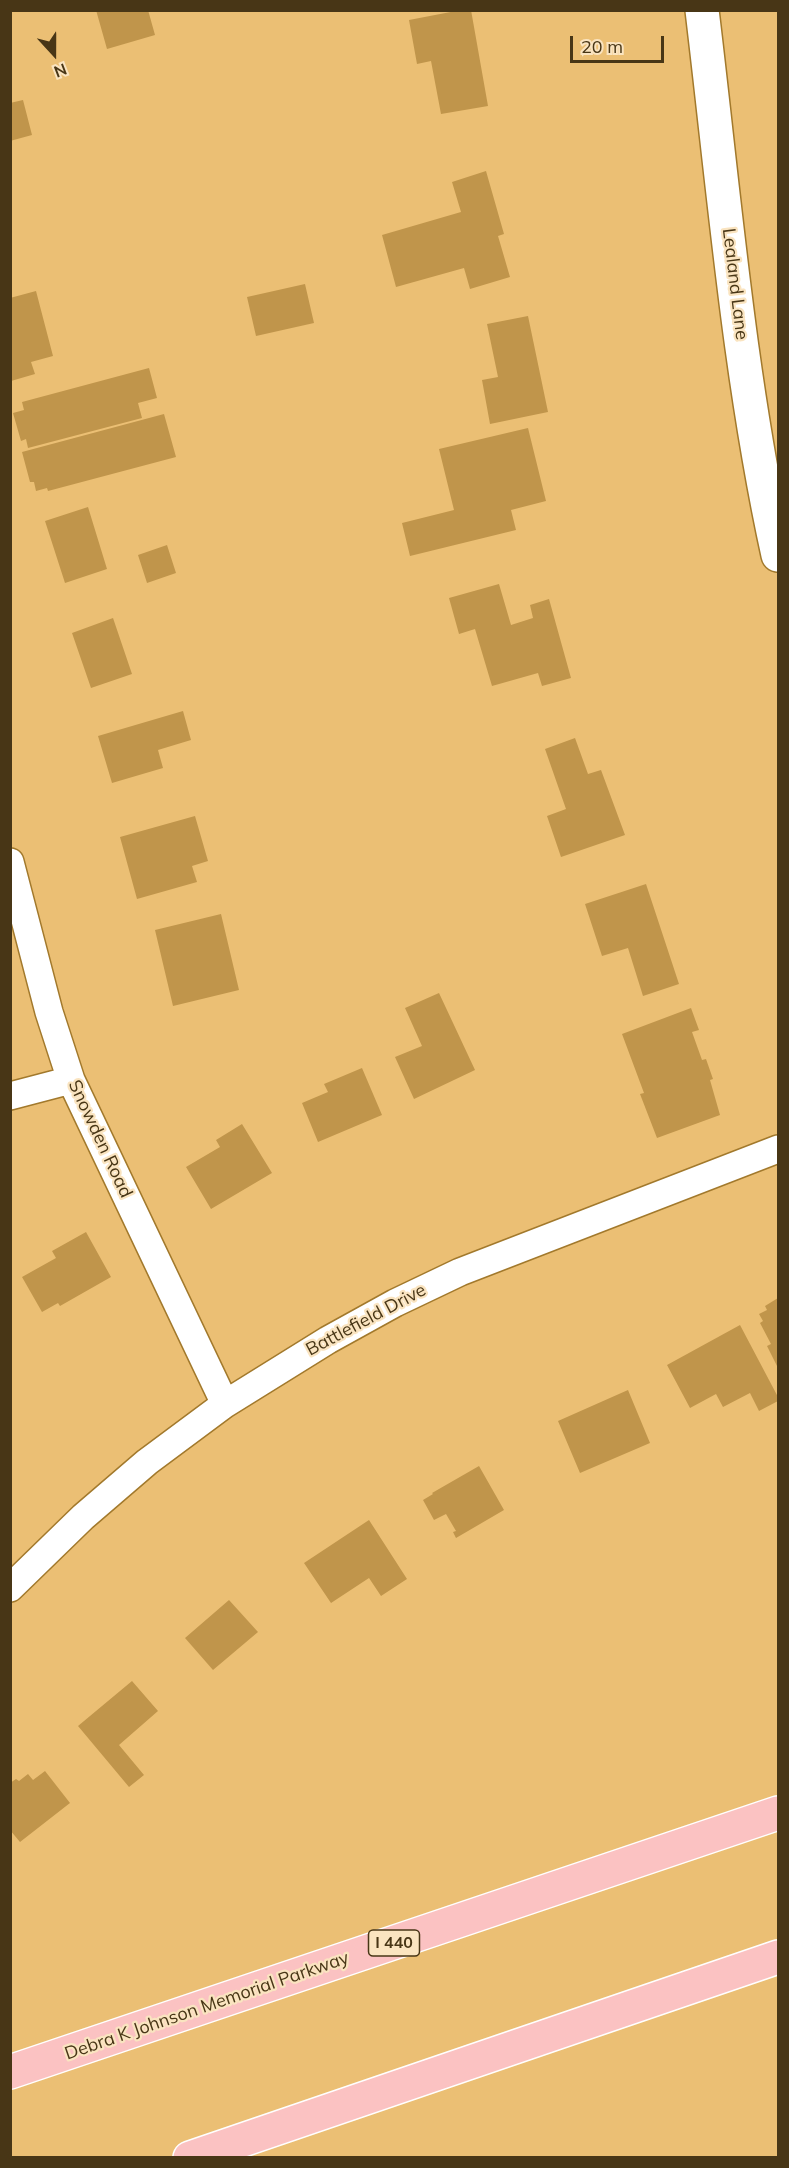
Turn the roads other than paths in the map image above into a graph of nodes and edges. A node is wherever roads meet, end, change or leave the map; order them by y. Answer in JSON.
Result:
{"nodes":[{"id":1,"x":702,"y":10,"type":"edge"},
{"id":2,"x":769,"y":462,"type":"edge"},
{"id":3,"x":778,"y":555,"type":"edge"},
{"id":4,"x":10,"y":862,"type":"edge"},
{"id":5,"x":71,"y":1080,"type":"junction"},
{"id":6,"x":10,"y":1096,"type":"edge"},
{"id":7,"x":778,"y":1149,"type":"edge"},
{"id":8,"x":225,"y":1404,"type":"junction"},
{"id":9,"x":10,"y":1588,"type":"edge"},
{"id":10,"x":778,"y":1813,"type":"edge"},
{"id":11,"x":778,"y":1957,"type":"edge"},
{"id":12,"x":10,"y":2072,"type":"edge"},
{"id":13,"x":190,"y":2157,"type":"edge"}],
"edges":[{"from":1,"to":2,"type":"street","name":"Lealand Lane"},
{"from":2,"to":3,"type":"street","name":"Lealand Lane"},
{"from":4,"to":5,"type":"street","name":"Snowden Road"},
{"from":5,"to":6,"type":"street"},
{"from":5,"to":8,"type":"street","name":"Snowden Road"},
{"from":7,"to":8,"type":"street","name":"Battlefield Drive"},
{"from":8,"to":9,"type":"street","name":"Battlefield Drive"},
{"from":10,"to":12,"type":"highway","name":"Debra K Johnson Memorial Parkway","number":"I 440"},
{"from":11,"to":13,"type":"highway"}]}
